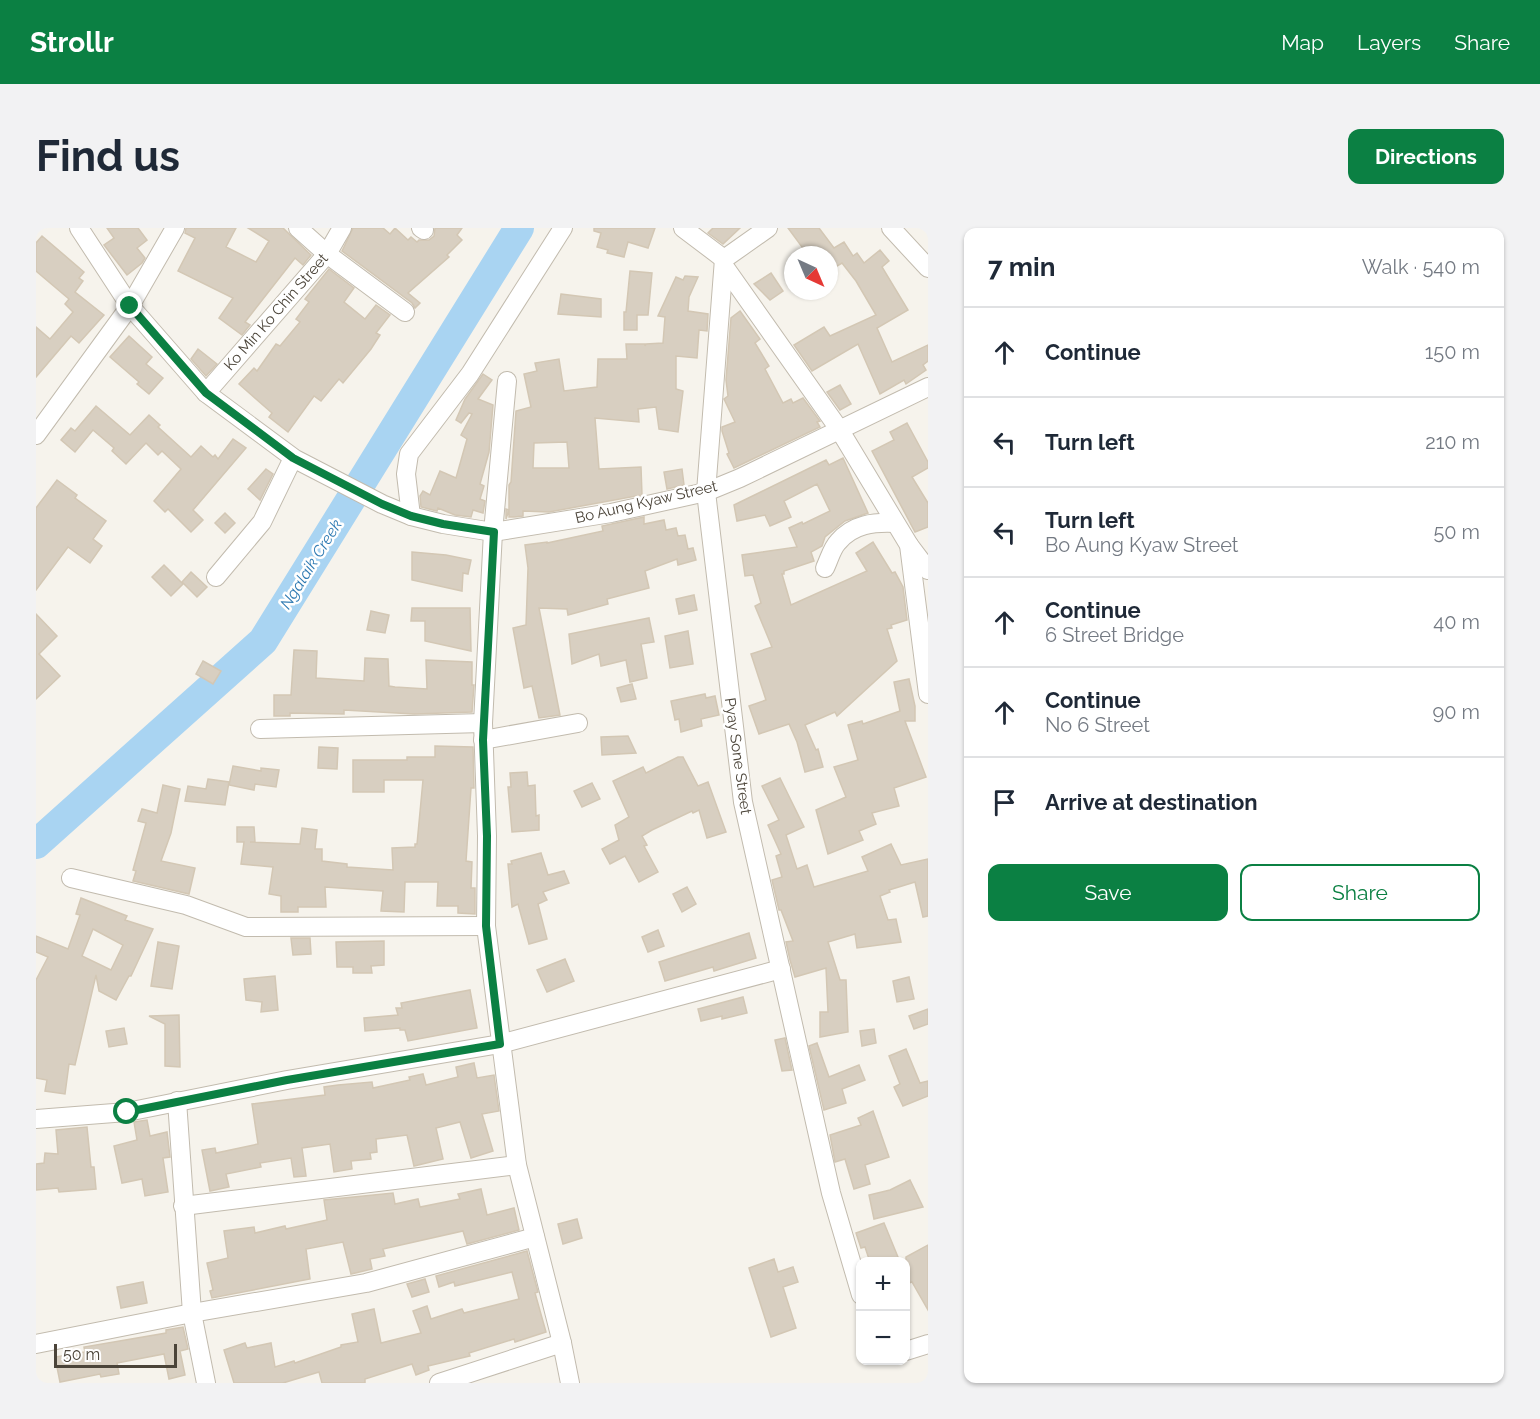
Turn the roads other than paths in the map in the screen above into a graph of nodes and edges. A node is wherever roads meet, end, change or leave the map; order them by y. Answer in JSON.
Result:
{"nodes":[{"id":1,"x":79,"y":228,"type":"edge"},
{"id":2,"x":175,"y":228,"type":"edge"},
{"id":3,"x":298,"y":228,"type":"edge"},
{"id":4,"x":342,"y":228,"type":"edge"},
{"id":5,"x":563,"y":228,"type":"edge"},
{"id":6,"x":683,"y":228,"type":"edge"},
{"id":7,"x":768,"y":228,"type":"edge"},
{"id":8,"x":891,"y":228,"type":"edge"},
{"id":9,"x":327,"y":254,"type":"junction"},
{"id":10,"x":724,"y":263,"type":"junction"},
{"id":11,"x":928,"y":268,"type":"edge"},
{"id":12,"x":130,"y":306,"type":"junction"},
{"id":13,"x":405,"y":312,"type":"dead end"},
{"id":14,"x":507,"y":381,"type":"dead end"},
{"id":15,"x":928,"y":387,"type":"edge"},
{"id":16,"x":206,"y":393,"type":"junction"},
{"id":17,"x":839,"y":429,"type":"junction"},
{"id":18,"x":36,"y":435,"type":"edge"},
{"id":19,"x":294,"y":459,"type":"junction"},
{"id":20,"x":706,"y":492,"type":"junction"},
{"id":21,"x":411,"y":516,"type":"junction"},
{"id":22,"x":895,"y":523,"type":"junction"},
{"id":23,"x":494,"y":532,"type":"junction"},
{"id":24,"x":909,"y":545,"type":"junction"},
{"id":25,"x":825,"y":568,"type":"dead end"},
{"id":26,"x":928,"y":570,"type":"edge"},
{"id":27,"x":216,"y":577,"type":"dead end"},
{"id":28,"x":928,"y":694,"type":"edge"},
{"id":29,"x":578,"y":723,"type":"dead end"},
{"id":30,"x":260,"y":729,"type":"dead end"},
{"id":31,"x":483,"y":731,"type":"junction"},
{"id":32,"x":71,"y":878,"type":"dead end"},
{"id":33,"x":486,"y":926,"type":"junction"},
{"id":34,"x":781,"y":969,"type":"junction"},
{"id":35,"x":500,"y":1044,"type":"junction"},
{"id":36,"x":177,"y":1101,"type":"junction"},
{"id":37,"x":36,"y":1119,"type":"edge"},
{"id":38,"x":517,"y":1165,"type":"junction"},
{"id":39,"x":183,"y":1206,"type":"junction"},
{"id":40,"x":535,"y":1237,"type":"junction"},
{"id":41,"x":856,"y":1278,"type":"edge"},
{"id":42,"x":192,"y":1313,"type":"junction"},
{"id":43,"x":562,"y":1343,"type":"junction"},
{"id":44,"x":36,"y":1344,"type":"edge"},
{"id":45,"x":928,"y":1344,"type":"edge"},
{"id":46,"x":910,"y":1350,"type":"edge"},
{"id":47,"x":206,"y":1383,"type":"edge"},
{"id":48,"x":439,"y":1383,"type":"edge"},
{"id":49,"x":570,"y":1383,"type":"edge"}],
"edges":[{"from":1,"to":12,"type":"street","name":"Bo Aung Kyaw Street"},
{"from":2,"to":12,"type":"street"},
{"from":3,"to":9,"type":"street"},
{"from":4,"to":9,"type":"street","name":"Ko Min Ko Chin Street"},
{"from":5,"to":21,"type":"street"},
{"from":6,"to":10,"type":"street"},
{"from":7,"to":10,"type":"street"},
{"from":8,"to":11,"type":"street"},
{"from":9,"to":13,"type":"street"},
{"from":9,"to":16,"type":"street","name":"Ko Min Ko Chin Street"},
{"from":10,"to":17,"type":"street"},
{"from":10,"to":20,"type":"street","name":"Pyay Sone Street"},
{"from":12,"to":16,"type":"street","name":"Bo Aung Kyaw Street"},
{"from":12,"to":18,"type":"street"},
{"from":14,"to":23,"type":"street"},
{"from":15,"to":17,"type":"street","name":"Bo Aung Kyaw Street"},
{"from":16,"to":19,"type":"street","name":"Bo Aung Kyaw Street"},
{"from":17,"to":20,"type":"street","name":"Bo Aung Kyaw Street"},
{"from":17,"to":22,"type":"street"},
{"from":19,"to":21,"type":"street","name":"Bo Aung Kyaw Street"},
{"from":19,"to":27,"type":"street"},
{"from":20,"to":23,"type":"street","name":"Bo Aung Kyaw Street"},
{"from":20,"to":34,"type":"street","name":"Pyay Sone Street"},
{"from":21,"to":23,"type":"street","name":"Bo Aung Kyaw Street"},
{"from":22,"to":24,"type":"street"},
{"from":22,"to":25,"type":"street"},
{"from":23,"to":31,"type":"street"},
{"from":24,"to":26,"type":"street"},
{"from":24,"to":28,"type":"street"},
{"from":29,"to":31,"type":"street"},
{"from":30,"to":31,"type":"street"},
{"from":31,"to":33,"type":"street"},
{"from":32,"to":33,"type":"street"},
{"from":33,"to":35,"type":"street"},
{"from":34,"to":35,"type":"street"},
{"from":34,"to":41,"type":"street","name":"Pyay Sone Street"},
{"from":35,"to":36,"type":"street"},
{"from":35,"to":38,"type":"street"},
{"from":36,"to":37,"type":"street"},
{"from":36,"to":39,"type":"street"},
{"from":38,"to":39,"type":"street"},
{"from":38,"to":40,"type":"street"},
{"from":39,"to":42,"type":"street"},
{"from":40,"to":42,"type":"street"},
{"from":40,"to":43,"type":"street"},
{"from":42,"to":44,"type":"street"},
{"from":42,"to":47,"type":"street"},
{"from":43,"to":48,"type":"street"},
{"from":43,"to":49,"type":"street"},
{"from":45,"to":46,"type":"street"}]}
